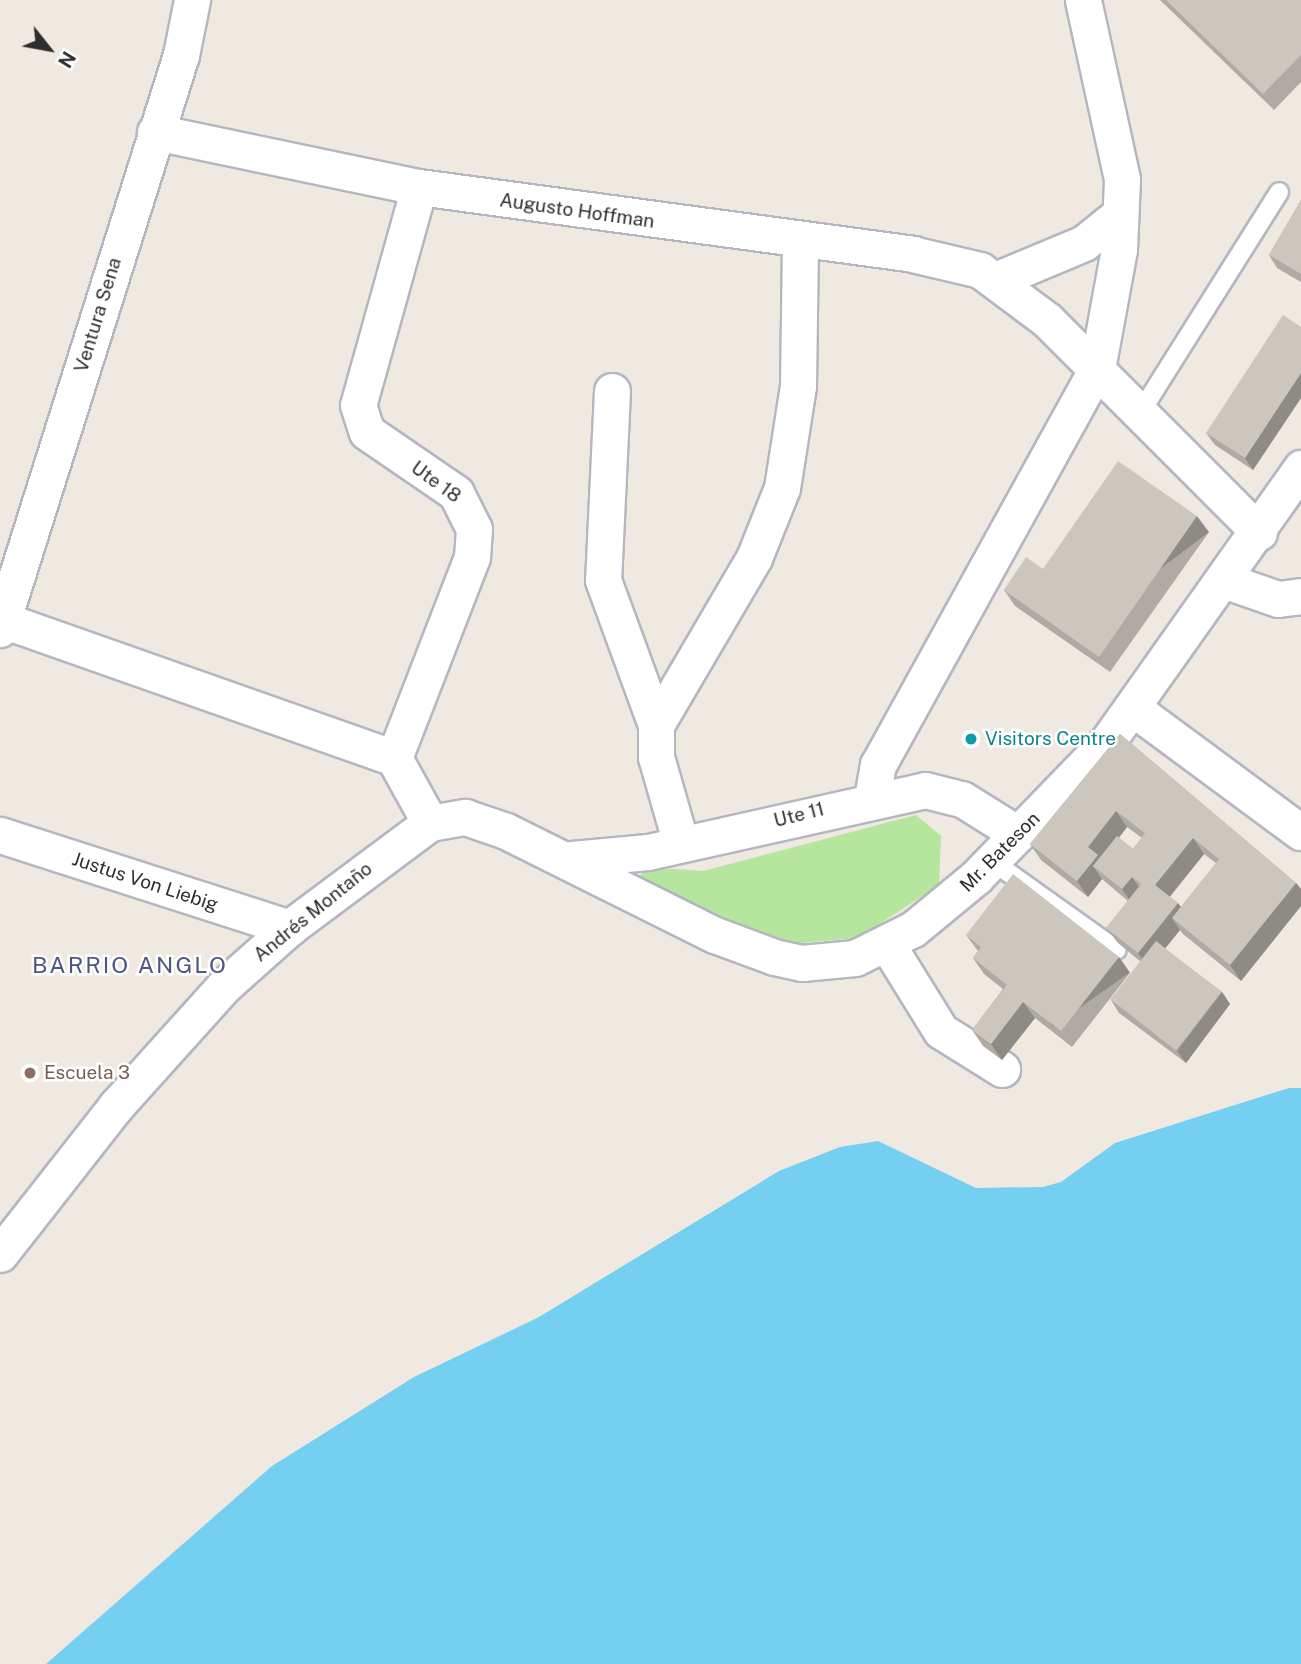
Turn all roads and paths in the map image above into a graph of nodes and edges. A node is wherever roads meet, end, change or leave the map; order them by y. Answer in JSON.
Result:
{"nodes":[{"id":1,"x":192,"y":0,"type":"edge"},
{"id":2,"x":1083,"y":0,"type":"edge"},
{"id":3,"x":155,"y":132,"type":"junction"},
{"id":4,"x":419,"y":187,"type":"junction"},
{"id":5,"x":1279,"y":192,"type":"dead end"},
{"id":6,"x":1120,"y":214,"type":"junction"},
{"id":7,"x":800,"y":243,"type":"junction"},
{"id":8,"x":998,"y":279,"type":"junction"},
{"id":9,"x":1097,"y":369,"type":"junction"},
{"id":10,"x":612,"y":391,"type":"dead end"},
{"id":11,"x":1140,"y":413,"type":"junction"},
{"id":12,"x":1301,"y":468,"type":"edge"},
{"id":13,"x":1259,"y":532,"type":"junction"},
{"id":14,"x":1226,"y":581,"type":"junction"},
{"id":15,"x":1301,"y":596,"type":"edge"},
{"id":16,"x":1,"y":622,"type":"edge"},
{"id":17,"x":1134,"y":709,"type":"junction"},
{"id":18,"x":656,"y":725,"type":"junction"},
{"id":19,"x":394,"y":758,"type":"junction"},
{"id":20,"x":872,"y":798,"type":"junction"},
{"id":21,"x":430,"y":823,"type":"junction"},
{"id":22,"x":1300,"y":832,"type":"edge"},
{"id":23,"x":1018,"y":834,"type":"junction"},
{"id":24,"x":0,"y":835,"type":"edge"},
{"id":25,"x":681,"y":844,"type":"junction"},
{"id":26,"x":570,"y":859,"type":"junction"},
{"id":27,"x":992,"y":861,"type":"junction"},
{"id":28,"x":289,"y":928,"type":"junction"},
{"id":29,"x":887,"y":944,"type":"junction"},
{"id":30,"x":1117,"y":950,"type":"edge"},
{"id":31,"x":1002,"y":1069,"type":"dead end"},
{"id":32,"x":0,"y":1254,"type":"edge"}],
"edges":[{"from":1,"to":3,"type":"street","name":"Ventura Sena"},
{"from":2,"to":6,"type":"street"},
{"from":3,"to":4,"type":"street","name":"Augusto Hoffman"},
{"from":3,"to":16,"type":"street","name":"Ventura Sena"},
{"from":4,"to":7,"type":"street","name":"Augusto Hoffman"},
{"from":4,"to":19,"type":"street","name":"Ute 18"},
{"from":5,"to":11,"type":"lane"},
{"from":6,"to":8,"type":"street"},
{"from":6,"to":9,"type":"street"},
{"from":7,"to":8,"type":"street","name":"Augusto Hoffman"},
{"from":7,"to":18,"type":"street"},
{"from":8,"to":9,"type":"street"},
{"from":9,"to":11,"type":"street"},
{"from":9,"to":20,"type":"street"},
{"from":10,"to":18,"type":"street"},
{"from":11,"to":13,"type":"street"},
{"from":12,"to":13,"type":"street","name":"Mr. Bateson"},
{"from":13,"to":14,"type":"street","name":"Mr. Bateson"},
{"from":14,"to":15,"type":"street"},
{"from":14,"to":17,"type":"street","name":"Mr. Bateson"},
{"from":16,"to":19,"type":"street"},
{"from":17,"to":22,"type":"street"},
{"from":17,"to":23,"type":"street","name":"Mr. Bateson"},
{"from":18,"to":25,"type":"street"},
{"from":19,"to":21,"type":"street"},
{"from":20,"to":23,"type":"street","name":"Ute 11"},
{"from":20,"to":25,"type":"street","name":"Ute 11"},
{"from":21,"to":26,"type":"street","name":"Andrés Montaño"},
{"from":21,"to":28,"type":"street","name":"Andrés Montaño"},
{"from":23,"to":27,"type":"street","name":"Mr. Bateson"},
{"from":24,"to":28,"type":"street","name":"Justus Von Liebig"},
{"from":25,"to":26,"type":"street","name":"Ute 11"},
{"from":26,"to":29,"type":"street","name":"Mr. Bateson"},
{"from":27,"to":29,"type":"street","name":"Mr. Bateson"},
{"from":27,"to":30,"type":"lane"},
{"from":28,"to":32,"type":"street","name":"Andrés Montaño"},
{"from":29,"to":31,"type":"street"}]}
